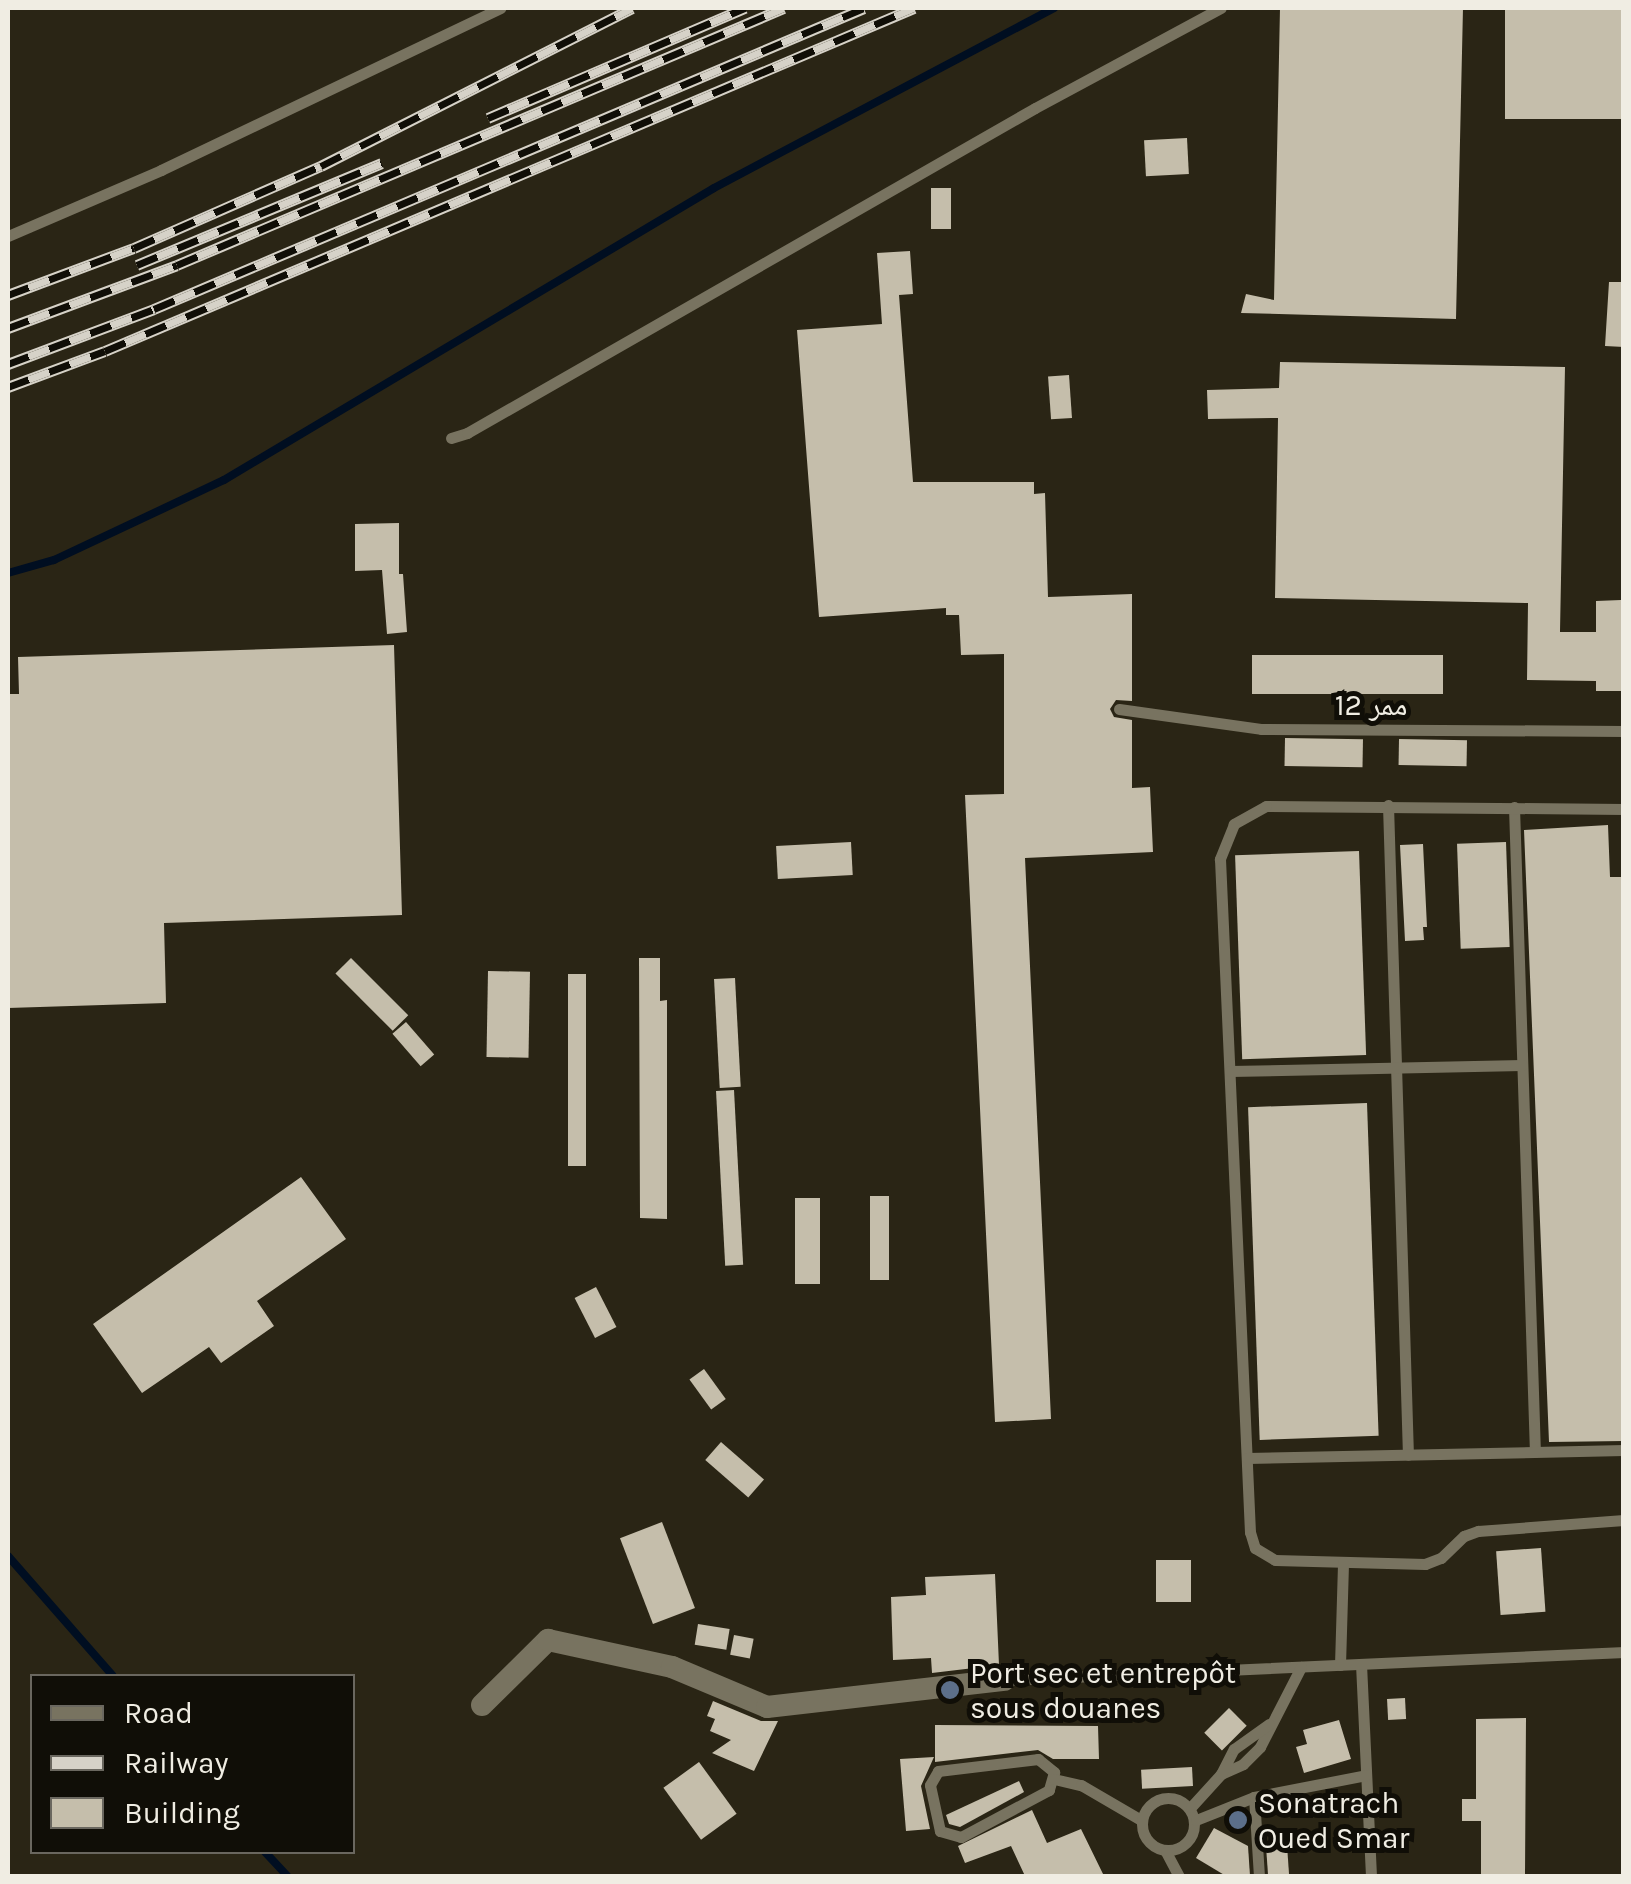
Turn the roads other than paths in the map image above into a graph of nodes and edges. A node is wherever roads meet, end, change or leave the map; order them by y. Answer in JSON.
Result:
{"nodes":[{"id":1,"x":500,"y":8,"type":"edge"},
{"id":2,"x":1221,"y":8,"type":"edge"},
{"id":3,"x":8,"y":236,"type":"edge"},
{"id":4,"x":451,"y":438,"type":"dead end"},
{"id":5,"x":1119,"y":709,"type":"dead end"},
{"id":6,"x":1624,"y":732,"type":"edge"},
{"id":7,"x":1388,"y":805,"type":"junction"},
{"id":8,"x":1514,"y":808,"type":"junction"},
{"id":9,"x":1624,"y":809,"type":"edge"},
{"id":10,"x":1522,"y":1065,"type":"junction"},
{"id":11,"x":1396,"y":1068,"type":"junction"},
{"id":12,"x":1230,"y":1071,"type":"junction"},
{"id":13,"x":1624,"y":1450,"type":"edge"},
{"id":14,"x":1535,"y":1452,"type":"junction"},
{"id":15,"x":1408,"y":1455,"type":"junction"},
{"id":16,"x":1247,"y":1458,"type":"junction"},
{"id":17,"x":1624,"y":1520,"type":"edge"},
{"id":18,"x":1344,"y":1562,"type":"junction"},
{"id":19,"x":1624,"y":1652,"type":"edge"},
{"id":20,"x":1361,"y":1664,"type":"junction"},
{"id":21,"x":1340,"y":1665,"type":"junction"},
{"id":22,"x":1301,"y":1667,"type":"junction"},
{"id":23,"x":1004,"y":1680,"type":"joint"},
{"id":24,"x":482,"y":1705,"type":"dead end"},
{"id":25,"x":1366,"y":1775,"type":"junction"},
{"id":26,"x":1054,"y":1779,"type":"junction"},
{"id":27,"x":1254,"y":1798,"type":"junction"},
{"id":28,"x":1193,"y":1814,"type":"junction"},
{"id":29,"x":1141,"y":1820,"type":"junction"},
{"id":30,"x":1166,"y":1852,"type":"junction"},
{"id":31,"x":1179,"y":1876,"type":"edge"},
{"id":32,"x":1259,"y":1876,"type":"edge"},
{"id":33,"x":1371,"y":1876,"type":"edge"}],
"edges":[{"from":1,"to":3,"type":"lane"},
{"from":2,"to":4,"type":"lane"},
{"from":5,"to":6,"type":"lane","name":"ممر 12"},
{"from":7,"to":8,"type":"lane"},
{"from":7,"to":11,"type":"lane"},
{"from":7,"to":12,"type":"lane"},
{"from":8,"to":9,"type":"lane"},
{"from":8,"to":10,"type":"lane"},
{"from":10,"to":11,"type":"lane"},
{"from":10,"to":14,"type":"lane"},
{"from":11,"to":12,"type":"lane"},
{"from":11,"to":15,"type":"lane"},
{"from":12,"to":16,"type":"lane"},
{"from":13,"to":14,"type":"lane"},
{"from":14,"to":15,"type":"lane"},
{"from":15,"to":16,"type":"lane"},
{"from":16,"to":18,"type":"lane"},
{"from":17,"to":18,"type":"lane"},
{"from":18,"to":21,"type":"lane"},
{"from":19,"to":20,"type":"lane"},
{"from":20,"to":21,"type":"lane"},
{"from":20,"to":25,"type":"lane"},
{"from":21,"to":22,"type":"lane"},
{"from":22,"to":23,"type":"lane"},
{"from":22,"to":28,"type":"lane"},
{"from":23,"to":24,"type":"street"},
{"from":25,"to":27,"type":"lane"},
{"from":25,"to":33,"type":"lane"},
{"from":26,"to":26,"type":"lane"},
{"from":26,"to":29,"type":"lane"},
{"from":27,"to":28,"type":"lane"},
{"from":27,"to":32,"type":"lane"},
{"from":28,"to":29,"type":"lane"},
{"from":28,"to":30,"type":"lane"},
{"from":29,"to":30,"type":"lane"},
{"from":30,"to":31,"type":"lane"}]}
